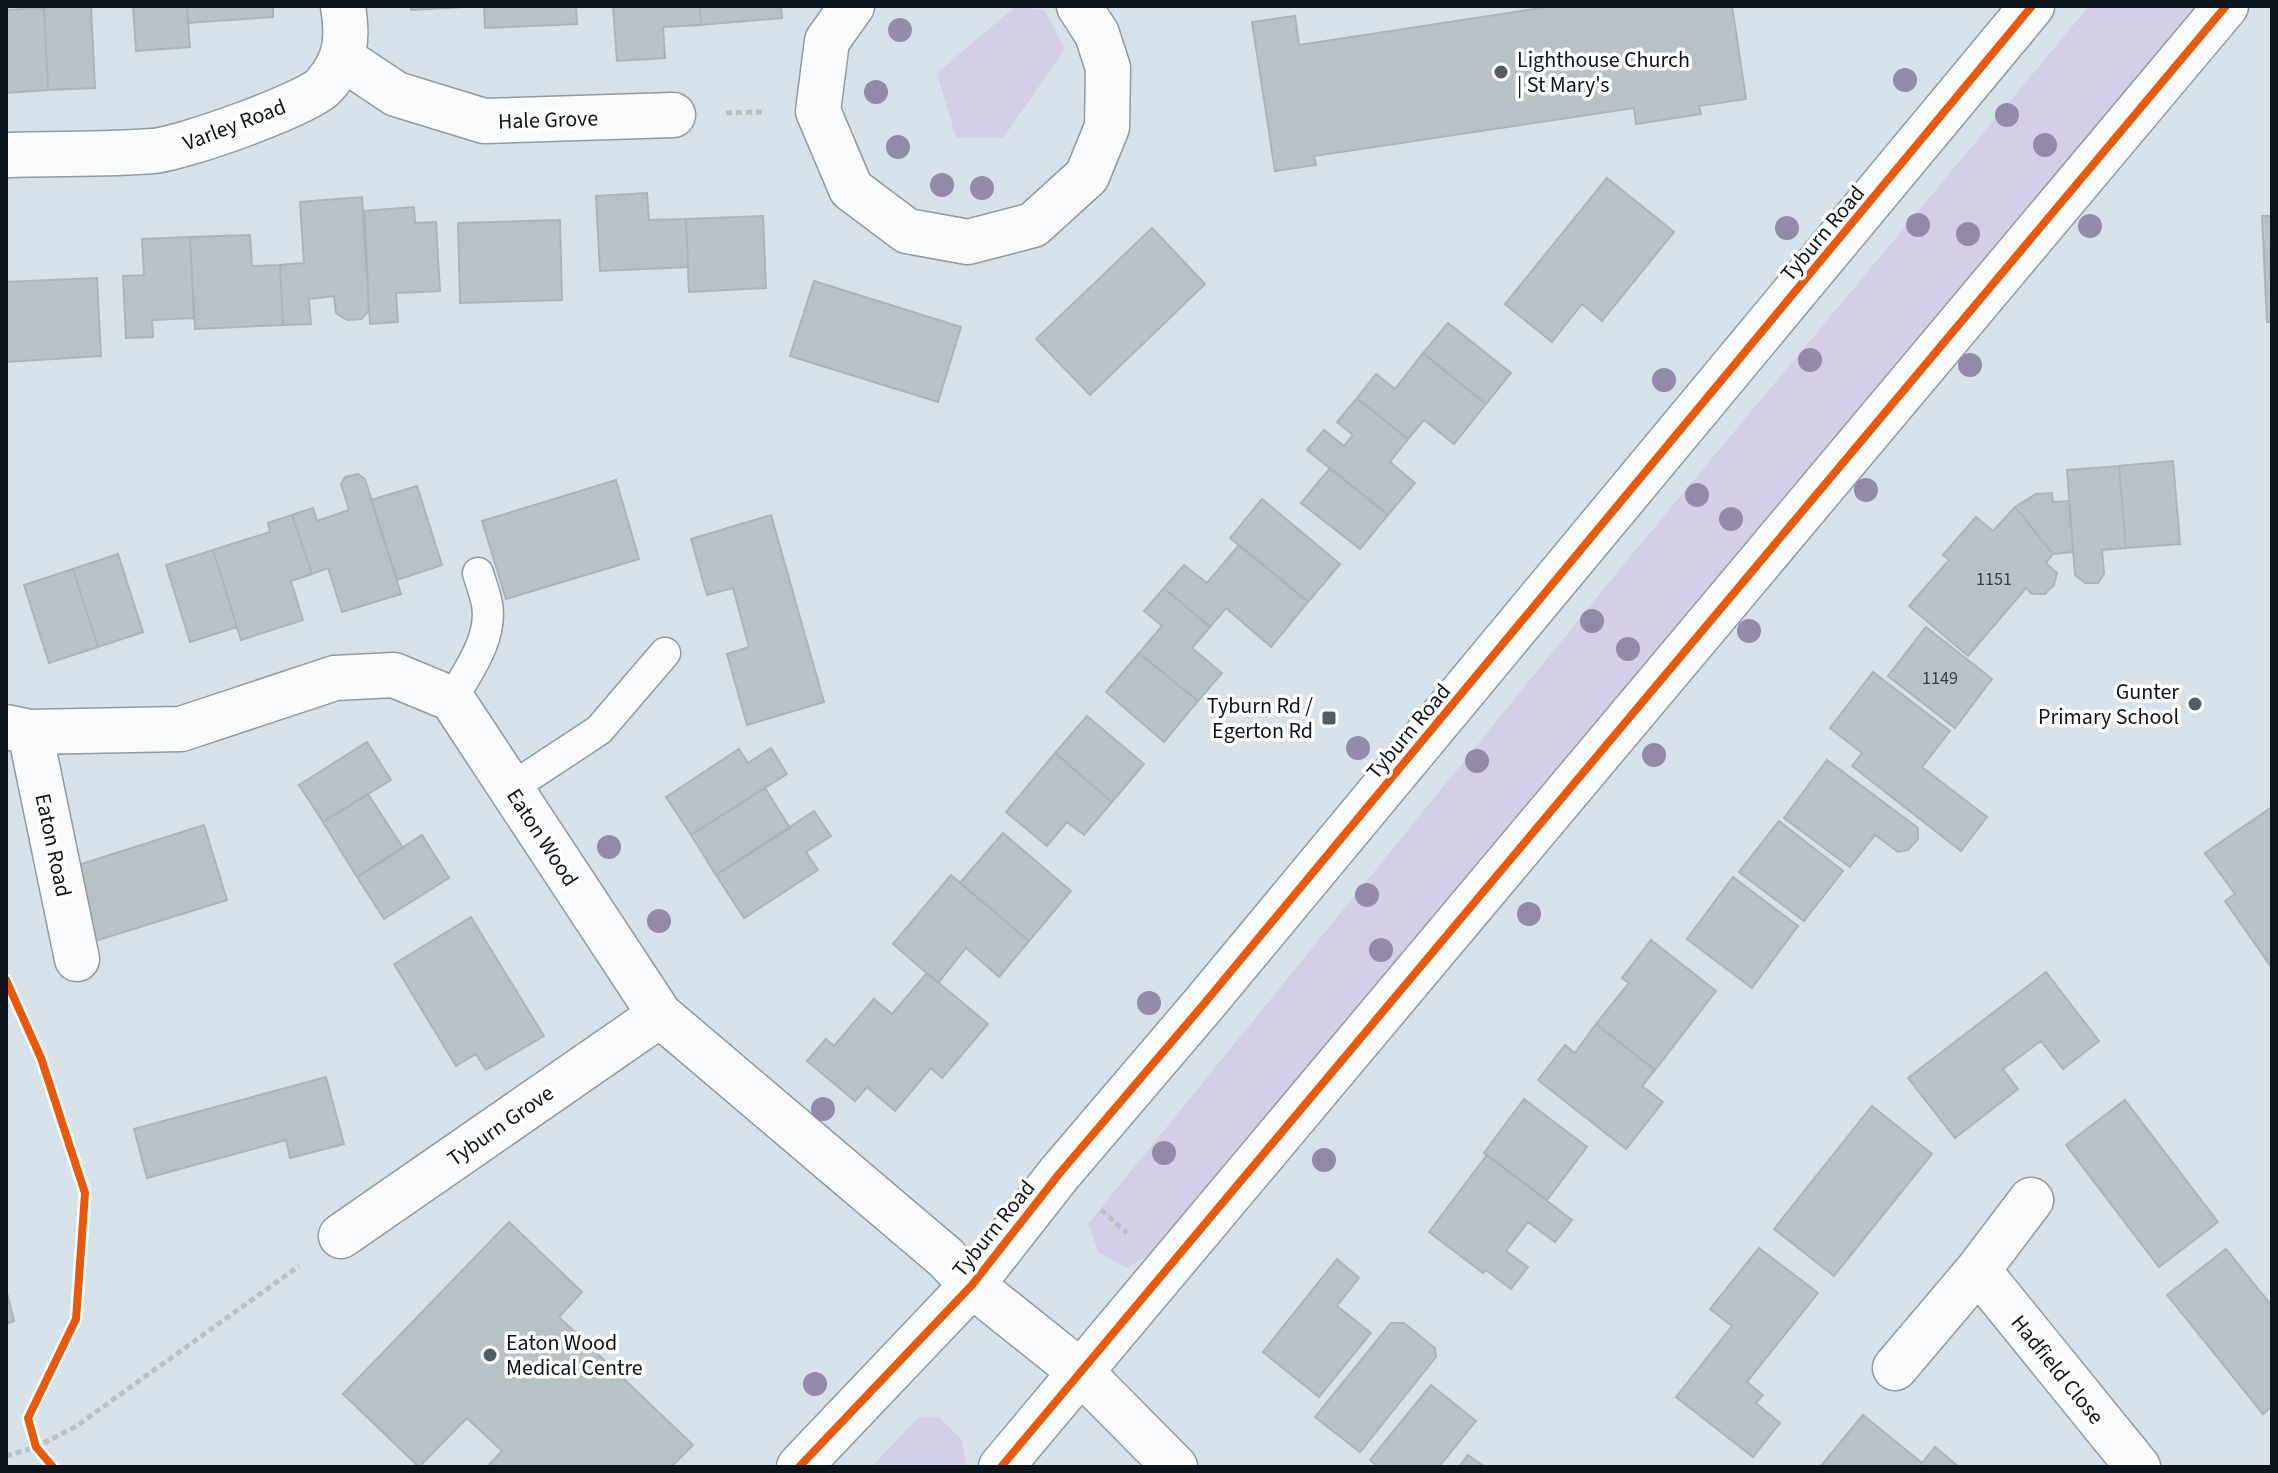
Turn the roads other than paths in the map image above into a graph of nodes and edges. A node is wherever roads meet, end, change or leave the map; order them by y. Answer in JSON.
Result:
{"nodes":[{"id":1,"x":343,"y":6,"type":"edge"},
{"id":2,"x":852,"y":6,"type":"edge"},
{"id":3,"x":1079,"y":6,"type":"edge"},
{"id":4,"x":2226,"y":6,"type":"edge"},
{"id":5,"x":2027,"y":8,"type":"edge"},
{"id":6,"x":342,"y":58,"type":"junction"},
{"id":7,"x":673,"y":115,"type":"road end"},
{"id":8,"x":6,"y":155,"type":"edge"},
{"id":9,"x":478,"y":573,"type":"dead end"},
{"id":10,"x":665,"y":653,"type":"dead end"},
{"id":11,"x":452,"y":699,"type":"junction"},
{"id":12,"x":18,"y":729,"type":"edge"},
{"id":13,"x":511,"y":788,"type":"junction"},
{"id":14,"x":77,"y":959,"type":"dead end"},
{"id":15,"x":660,"y":1015,"type":"junction"},
{"id":16,"x":2031,"y":1200,"type":"dead end"},
{"id":17,"x":341,"y":1236,"type":"road end"},
{"id":18,"x":1978,"y":1270,"type":"junction"},
{"id":19,"x":972,"y":1285,"type":"junction"},
{"id":20,"x":1895,"y":1368,"type":"dead end"},
{"id":21,"x":1082,"y":1373,"type":"junction"},
{"id":22,"x":799,"y":1467,"type":"edge"},
{"id":23,"x":1001,"y":1467,"type":"edge"},
{"id":24,"x":1175,"y":1467,"type":"edge"},
{"id":25,"x":2138,"y":1467,"type":"edge"}],
"edges":[{"from":1,"to":6,"type":"main road"},
{"from":2,"to":3,"type":"main road"},
{"from":4,"to":21,"type":"main road"},
{"from":5,"to":19,"type":"main road","name":"Tyburn Road"},
{"from":6,"to":7,"type":"main road","name":"Hale Grove"},
{"from":6,"to":8,"type":"main road","name":"Varley Road"},
{"from":9,"to":11,"type":"lane"},
{"from":10,"to":13,"type":"lane"},
{"from":11,"to":12,"type":"main road"},
{"from":11,"to":13,"type":"main road","name":"Eaton Wood"},
{"from":12,"to":14,"type":"main road","name":"Eaton Road"},
{"from":13,"to":15,"type":"main road","name":"Eaton Wood"},
{"from":15,"to":17,"type":"main road","name":"Tyburn Grove"},
{"from":15,"to":19,"type":"main road","name":"Eaton Wood"},
{"from":16,"to":18,"type":"main road"},
{"from":18,"to":20,"type":"main road"},
{"from":18,"to":25,"type":"main road","name":"Hadfield Close"},
{"from":19,"to":21,"type":"main road","name":"Eaton Wood"},
{"from":19,"to":22,"type":"main road","name":"Tyburn Road"},
{"from":21,"to":23,"type":"main road"},
{"from":21,"to":24,"type":"main road","name":"Eaton Wood"}]}
